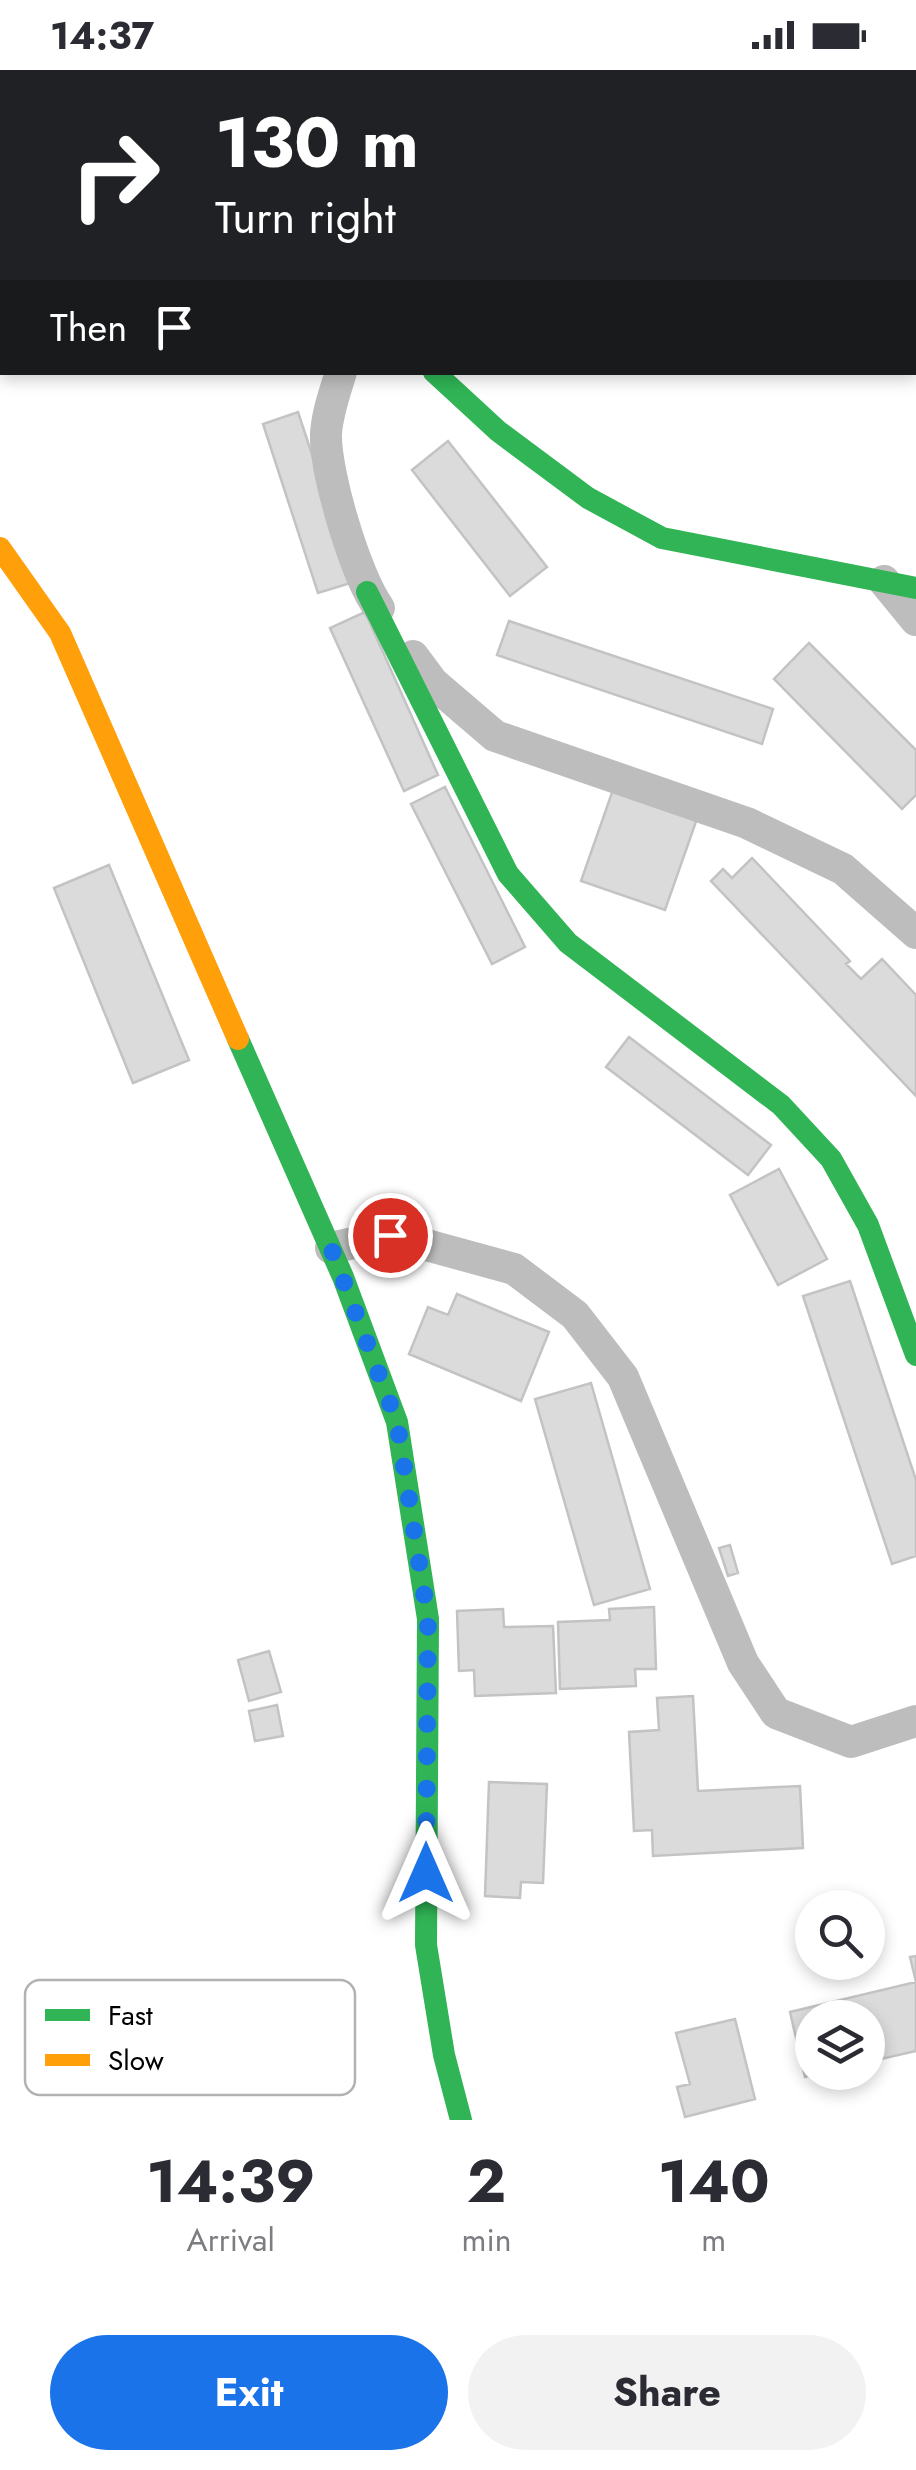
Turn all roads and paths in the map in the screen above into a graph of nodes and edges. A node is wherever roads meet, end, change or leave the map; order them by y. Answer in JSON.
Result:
{"nodes":[{"id":1,"x":340,"y":375,"type":"edge"},
{"id":2,"x":437,"y":375,"type":"edge"},
{"id":3,"x":0,"y":548,"type":"edge"},
{"id":4,"x":900,"y":584,"type":"edge"},
{"id":5,"x":367,"y":592,"type":"junction"},
{"id":6,"x":916,"y":620,"type":"edge"},
{"id":7,"x":916,"y":933,"type":"edge"},
{"id":8,"x":331,"y":1248,"type":"junction"},
{"id":9,"x":916,"y":1354,"type":"edge"},
{"id":10,"x":916,"y":1721,"type":"edge"},
{"id":11,"x":461,"y":2120,"type":"edge"}],
"edges":[{"from":1,"to":5,"type":"street"},
{"from":2,"to":4,"type":"street"},
{"from":3,"to":8,"type":"street"},
{"from":4,"to":6,"type":"street"},
{"from":5,"to":7,"type":"street"},
{"from":5,"to":9,"type":"street"},
{"from":8,"to":10,"type":"street"},
{"from":8,"to":11,"type":"street"}]}
